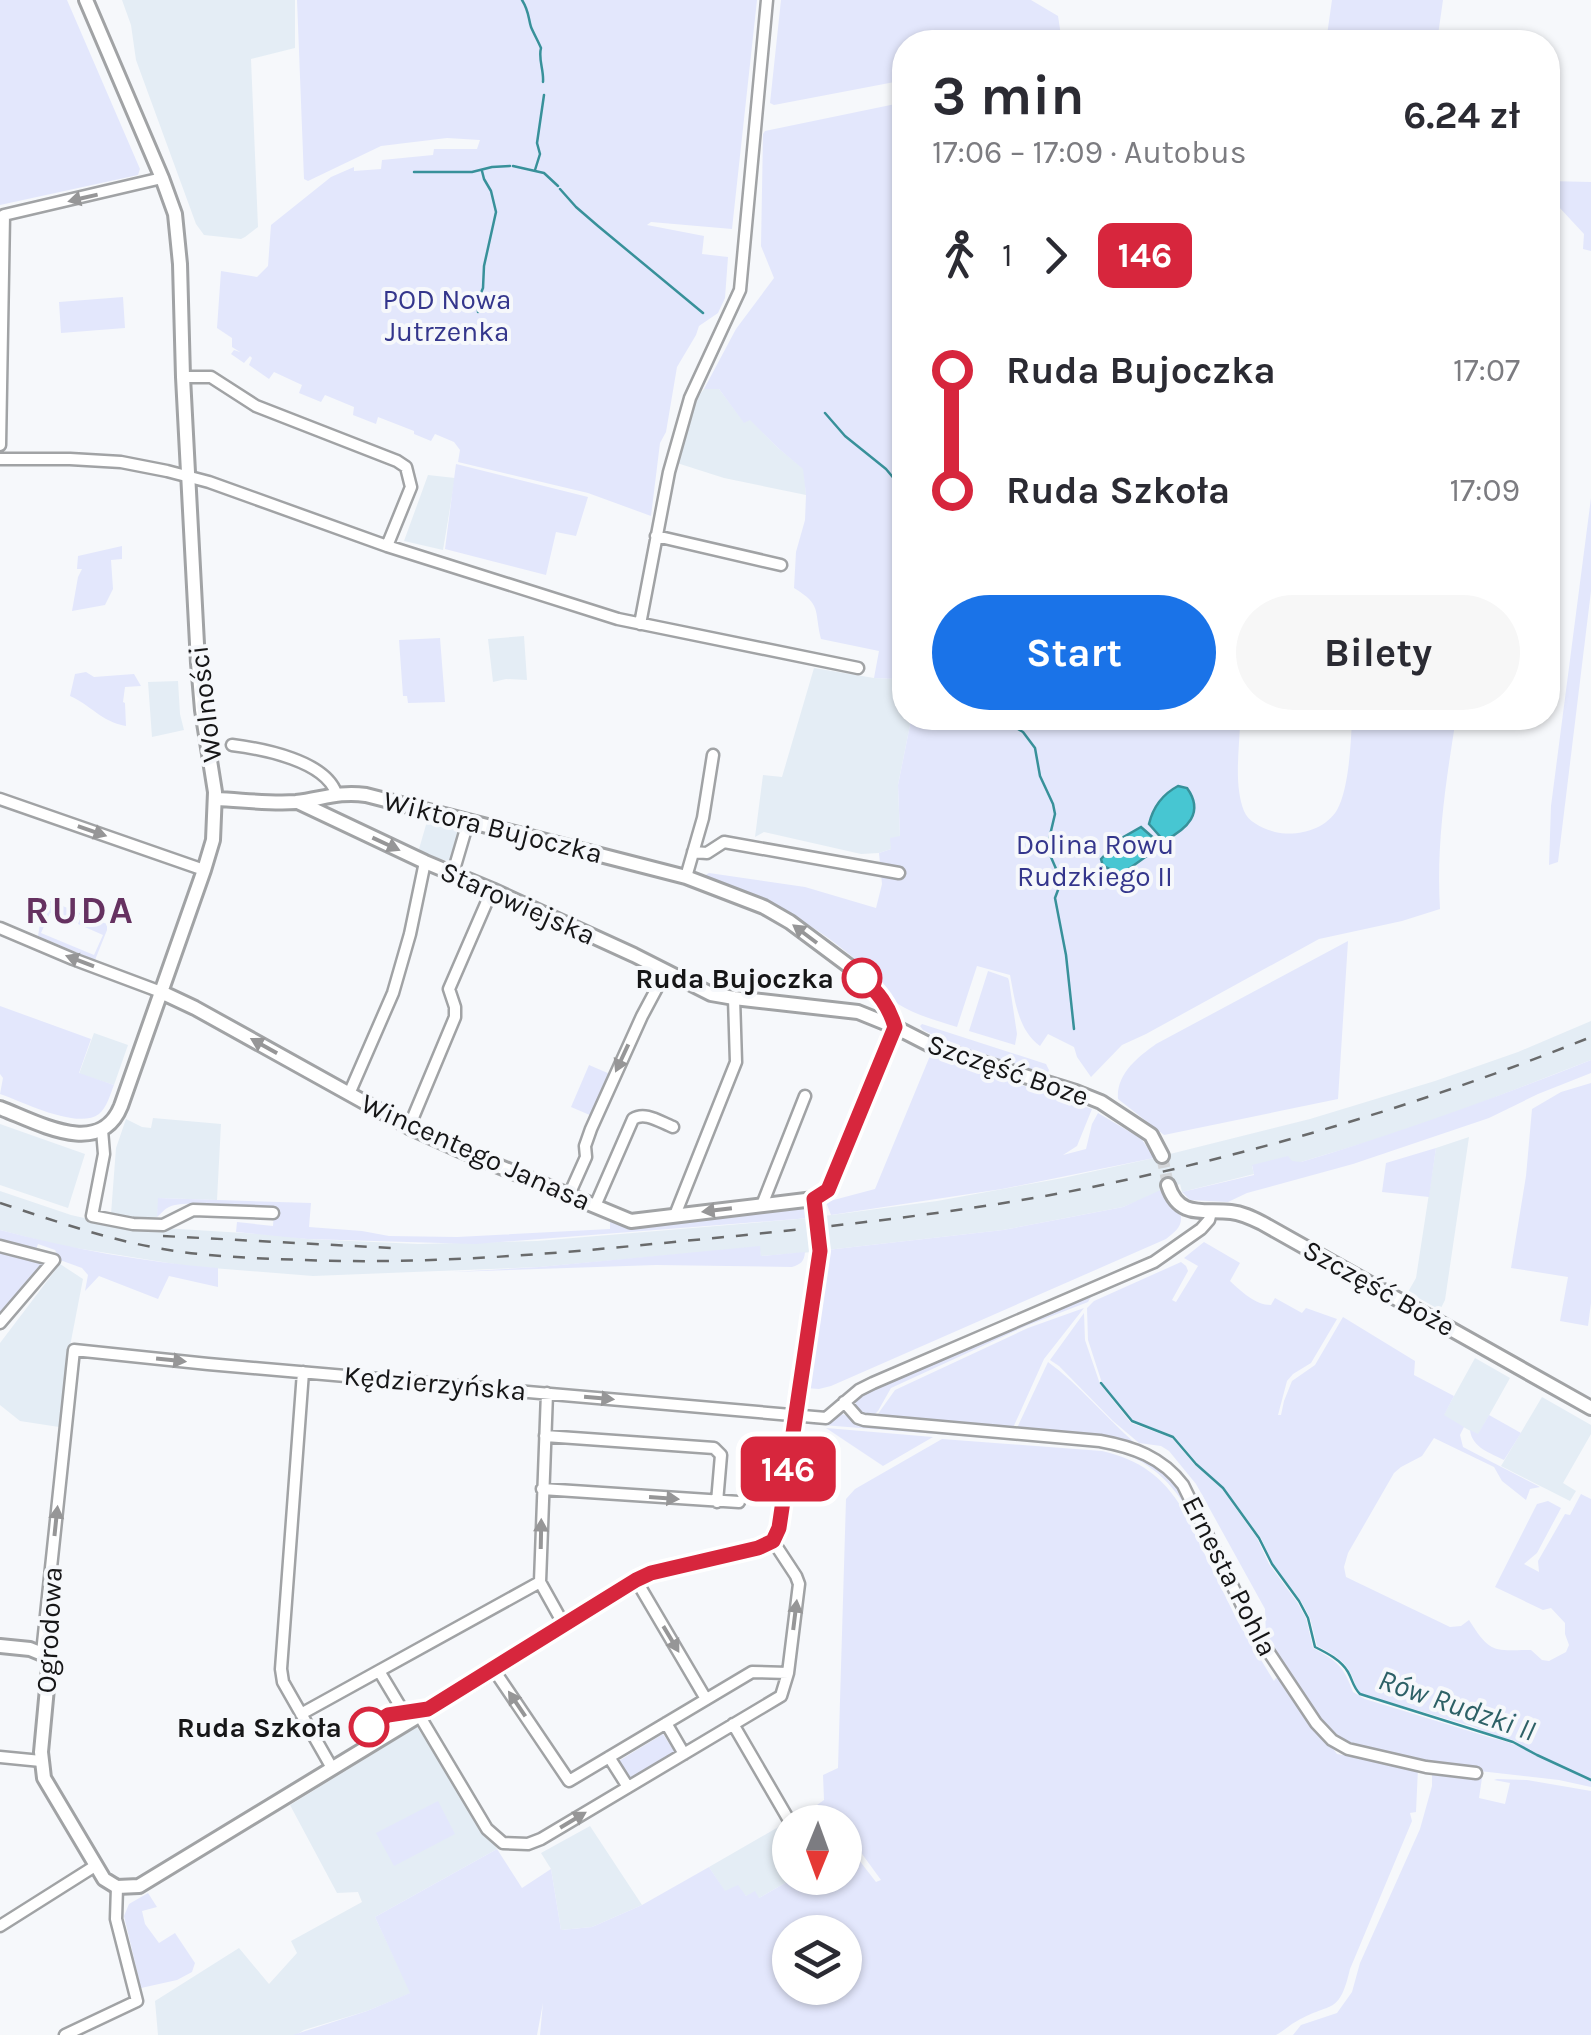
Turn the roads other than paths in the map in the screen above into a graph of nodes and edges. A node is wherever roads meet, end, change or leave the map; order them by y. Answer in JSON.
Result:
{"nodes":[{"id":1,"x":86,"y":0,"type":"edge"},
{"id":2,"x":768,"y":0,"type":"edge"},
{"id":3,"x":162,"y":178,"type":"junction"},
{"id":4,"x":183,"y":377,"type":"junction"},
{"id":5,"x":0,"y":445,"type":"edge"},
{"id":6,"x":0,"y":459,"type":"edge"},
{"id":7,"x":188,"y":476,"type":"junction"},
{"id":8,"x":656,"y":536,"type":"junction"},
{"id":9,"x":388,"y":546,"type":"junction"},
{"id":10,"x":781,"y":566,"type":"dead end"},
{"id":11,"x":640,"y":624,"type":"junction"},
{"id":12,"x":858,"y":668,"type":"dead end"},
{"id":13,"x":232,"y":745,"type":"dead end"},
{"id":14,"x":713,"y":755,"type":"dead end"},
{"id":15,"x":336,"y":793,"type":"junction"},
{"id":16,"x":0,"y":799,"type":"edge"},
{"id":17,"x":216,"y":799,"type":"junction"},
{"id":18,"x":298,"y":802,"type":"junction"},
{"id":19,"x":468,"y":822,"type":"junction"},
{"id":20,"x":693,"y":852,"type":"junction"},
{"id":21,"x":426,"y":862,"type":"junction"},
{"id":22,"x":204,"y":870,"type":"junction"},
{"id":23,"x":453,"y":873,"type":"junction"},
{"id":24,"x":898,"y":873,"type":"dead end"},
{"id":25,"x":686,"y":877,"type":"junction"},
{"id":26,"x":492,"y":890,"type":"junction"},
{"id":27,"x":0,"y":928,"type":"edge"},
{"id":28,"x":666,"y":971,"type":"junction"},
{"id":29,"x":161,"y":992,"type":"junction"},
{"id":30,"x":734,"y":998,"type":"junction"},
{"id":31,"x":883,"y":1000,"type":"junction"},
{"id":32,"x":858,"y":1012,"type":"junction"},
{"id":33,"x":895,"y":1027,"type":"junction"},
{"id":34,"x":349,"y":1094,"type":"junction"},
{"id":35,"x":806,"y":1096,"type":"dead end"},
{"id":36,"x":0,"y":1108,"type":"edge"},
{"id":37,"x":410,"y":1126,"type":"junction"},
{"id":38,"x":673,"y":1127,"type":"dead end"},
{"id":39,"x":102,"y":1130,"type":"junction"},
{"id":40,"x":1162,"y":1156,"type":"tunnel mouth"},
{"id":41,"x":1168,"y":1186,"type":"tunnel mouth"},
{"id":42,"x":569,"y":1195,"type":"junction"},
{"id":43,"x":814,"y":1199,"type":"junction"},
{"id":44,"x":762,"y":1204,"type":"junction"},
{"id":45,"x":595,"y":1206,"type":"junction"},
{"id":46,"x":1212,"y":1212,"type":"junction"},
{"id":47,"x":273,"y":1213,"type":"dead end"},
{"id":48,"x":675,"y":1215,"type":"junction"},
{"id":49,"x":816,"y":1217,"type":"tunnel mouth"},
{"id":50,"x":0,"y":1246,"type":"edge"},
{"id":51,"x":820,"y":1251,"type":"tunnel mouth"},
{"id":52,"x":0,"y":1323,"type":"edge"},
{"id":53,"x":74,"y":1350,"type":"joint"},
{"id":54,"x":303,"y":1372,"type":"junction"},
{"id":55,"x":547,"y":1393,"type":"junction"},
{"id":56,"x":844,"y":1402,"type":"junction"},
{"id":57,"x":1591,"y":1408,"type":"edge"},
{"id":58,"x":795,"y":1416,"type":"junction"},
{"id":59,"x":545,"y":1436,"type":"junction"},
{"id":60,"x":542,"y":1489,"type":"junction"},
{"id":61,"x":717,"y":1502,"type":"junction"},
{"id":62,"x":739,"y":1502,"type":"dead end"},
{"id":63,"x":773,"y":1541,"type":"junction"},
{"id":64,"x":636,"y":1580,"type":"junction"},
{"id":65,"x":540,"y":1582,"type":"junction"},
{"id":66,"x":564,"y":1624,"type":"junction"},
{"id":67,"x":0,"y":1646,"type":"edge"},
{"id":68,"x":42,"y":1653,"type":"junction"},
{"id":69,"x":494,"y":1670,"type":"junction"},
{"id":70,"x":378,"y":1671,"type":"junction"},
{"id":71,"x":788,"y":1673,"type":"junction"},
{"id":72,"x":706,"y":1699,"type":"junction"},
{"id":73,"x":301,"y":1714,"type":"junction"},
{"id":74,"x":414,"y":1718,"type":"junction"},
{"id":75,"x":666,"y":1723,"type":"junction"},
{"id":76,"x":734,"y":1724,"type":"junction"},
{"id":77,"x":684,"y":1754,"type":"junction"},
{"id":78,"x":0,"y":1757,"type":"edge"},
{"id":79,"x":609,"y":1757,"type":"junction"},
{"id":80,"x":42,"y":1761,"type":"junction"},
{"id":81,"x":332,"y":1768,"type":"junction"},
{"id":82,"x":1476,"y":1773,"type":"dead end"},
{"id":83,"x":628,"y":1787,"type":"junction"},
{"id":84,"x":780,"y":1805,"type":"edge"},
{"id":85,"x":95,"y":1866,"type":"junction"},
{"id":86,"x":116,"y":1888,"type":"junction"},
{"id":87,"x":0,"y":1926,"type":"edge"},
{"id":88,"x":65,"y":2035,"type":"edge"}],
"edges":[{"from":1,"to":3,"type":"street","name":"Wolności"},
{"from":2,"to":8,"type":"street"},
{"from":3,"to":4,"type":"street","name":"Wolności"},
{"from":3,"to":5,"type":"street","one_way":true},
{"from":4,"to":7,"type":"street","name":"Wolności"},
{"from":4,"to":9,"type":"street"},
{"from":6,"to":7,"type":"street"},
{"from":7,"to":9,"type":"street"},
{"from":7,"to":17,"type":"street","name":"Wolności"},
{"from":8,"to":10,"type":"street"},
{"from":8,"to":11,"type":"street"},
{"from":9,"to":11,"type":"street"},
{"from":11,"to":12,"type":"street"},
{"from":13,"to":15,"type":"street"},
{"from":14,"to":20,"type":"street"},
{"from":15,"to":18,"type":"street","name":"Wiktora Bujoczka"},
{"from":15,"to":19,"type":"street","name":"Wiktora Bujoczka"},
{"from":16,"to":22,"type":"street","one_way":true},
{"from":17,"to":18,"type":"street"},
{"from":17,"to":22,"type":"street","name":"Wolności"},
{"from":18,"to":21,"type":"street","name":"Starowiejska","one_way":true},
{"from":19,"to":23,"type":"street"},
{"from":19,"to":25,"type":"street","name":"Wiktora Bujoczka"},
{"from":20,"to":24,"type":"street"},
{"from":20,"to":25,"type":"street"},
{"from":21,"to":23,"type":"street","name":"Starowiejska"},
{"from":21,"to":34,"type":"street"},
{"from":22,"to":29,"type":"street","name":"Wolności"},
{"from":23,"to":26,"type":"street","name":"Starowiejska"},
{"from":31,"to":25,"type":"street","name":"Wiktora Bujoczka","one_way":true},
{"from":26,"to":28,"type":"street","name":"Starowiejska"},
{"from":26,"to":37,"type":"street"},
{"from":29,"to":27,"type":"street","one_way":true},
{"from":28,"to":30,"type":"street","name":"Starowiejska"},
{"from":28,"to":42,"type":"street","one_way":true},
{"from":34,"to":29,"type":"street","name":"Wincentego Janasa","one_way":true},
{"from":29,"to":39,"type":"street","name":"Wolności"},
{"from":30,"to":32,"type":"street","name":"Starowiejska"},
{"from":30,"to":48,"type":"street"},
{"from":31,"to":32,"type":"street"},
{"from":31,"to":33,"type":"street","name":"Wiktora Bujoczka"},
{"from":32,"to":33,"type":"street","name":"Starowiejska"},
{"from":33,"to":40,"type":"street","name":"Szczęść Boze"},
{"from":33,"to":43,"type":"street"},
{"from":34,"to":37,"type":"street","name":"Wincentego Janasa"},
{"from":35,"to":44,"type":"street"},
{"from":36,"to":39,"type":"street"},
{"from":37,"to":42,"type":"street","name":"Wincentego Janasa"},
{"from":38,"to":45,"type":"street"},
{"from":39,"to":47,"type":"street","name":"Wolności"},
{"from":41,"to":46,"type":"street","name":"Szczęść Boże"},
{"from":42,"to":45,"type":"street","name":"Wincentego Janasa"},
{"from":43,"to":44,"type":"street","name":"Wincentego Janasa"},
{"from":43,"to":49,"type":"street"},
{"from":44,"to":48,"type":"street","name":"Wincentego Janasa","one_way":true},
{"from":45,"to":48,"type":"street","name":"Wincentego Janasa"},
{"from":46,"to":56,"type":"street","name":"Kędzierzyńska"},
{"from":46,"to":57,"type":"street","name":"Szczęść Boże"},
{"from":50,"to":52,"type":"street"},
{"from":51,"to":58,"type":"street"},
{"from":53,"to":54,"type":"street","name":"Kędzierzyńska","one_way":true},
{"from":68,"to":53,"type":"street","name":"Ogrodowa","one_way":true},
{"from":54,"to":55,"type":"street","name":"Kędzierzyńska"},
{"from":54,"to":73,"type":"street"},
{"from":55,"to":58,"type":"street","name":"Kędzierzyńska","one_way":true},
{"from":55,"to":59,"type":"street"},
{"from":56,"to":58,"type":"street","name":"Kędzierzyńska"},
{"from":56,"to":82,"type":"street","name":"Ernesta Pohla"},
{"from":58,"to":63,"type":"street"},
{"from":59,"to":60,"type":"street"},
{"from":59,"to":61,"type":"street"},
{"from":60,"to":61,"type":"street","one_way":true},
{"from":65,"to":60,"type":"street","one_way":true},
{"from":61,"to":62,"type":"street"},
{"from":63,"to":64,"type":"street"},
{"from":71,"to":63,"type":"street","one_way":true},
{"from":64,"to":66,"type":"street"},
{"from":64,"to":72,"type":"street","one_way":true},
{"from":65,"to":66,"type":"street"},
{"from":65,"to":70,"type":"street"},
{"from":66,"to":69,"type":"street"},
{"from":67,"to":68,"type":"street"},
{"from":68,"to":80,"type":"street","name":"Ogrodowa"},
{"from":69,"to":74,"type":"street"},
{"from":79,"to":69,"type":"street","one_way":true},
{"from":70,"to":73,"type":"street"},
{"from":70,"to":74,"type":"street"},
{"from":71,"to":72,"type":"street"},
{"from":71,"to":76,"type":"street"},
{"from":72,"to":75,"type":"street"},
{"from":73,"to":81,"type":"street"},
{"from":74,"to":81,"type":"street"},
{"from":74,"to":83,"type":"street","one_way":true},
{"from":75,"to":77,"type":"street"},
{"from":75,"to":79,"type":"street"},
{"from":76,"to":77,"type":"street"},
{"from":76,"to":84,"type":"street"},
{"from":77,"to":83,"type":"street"},
{"from":78,"to":80,"type":"street"},
{"from":79,"to":83,"type":"street"},
{"from":80,"to":85,"type":"street","name":"Ogrodowa"},
{"from":81,"to":86,"type":"street"},
{"from":85,"to":86,"type":"street","name":"Ogrodowa"},
{"from":85,"to":87,"type":"street"},
{"from":86,"to":88,"type":"street"}]}
